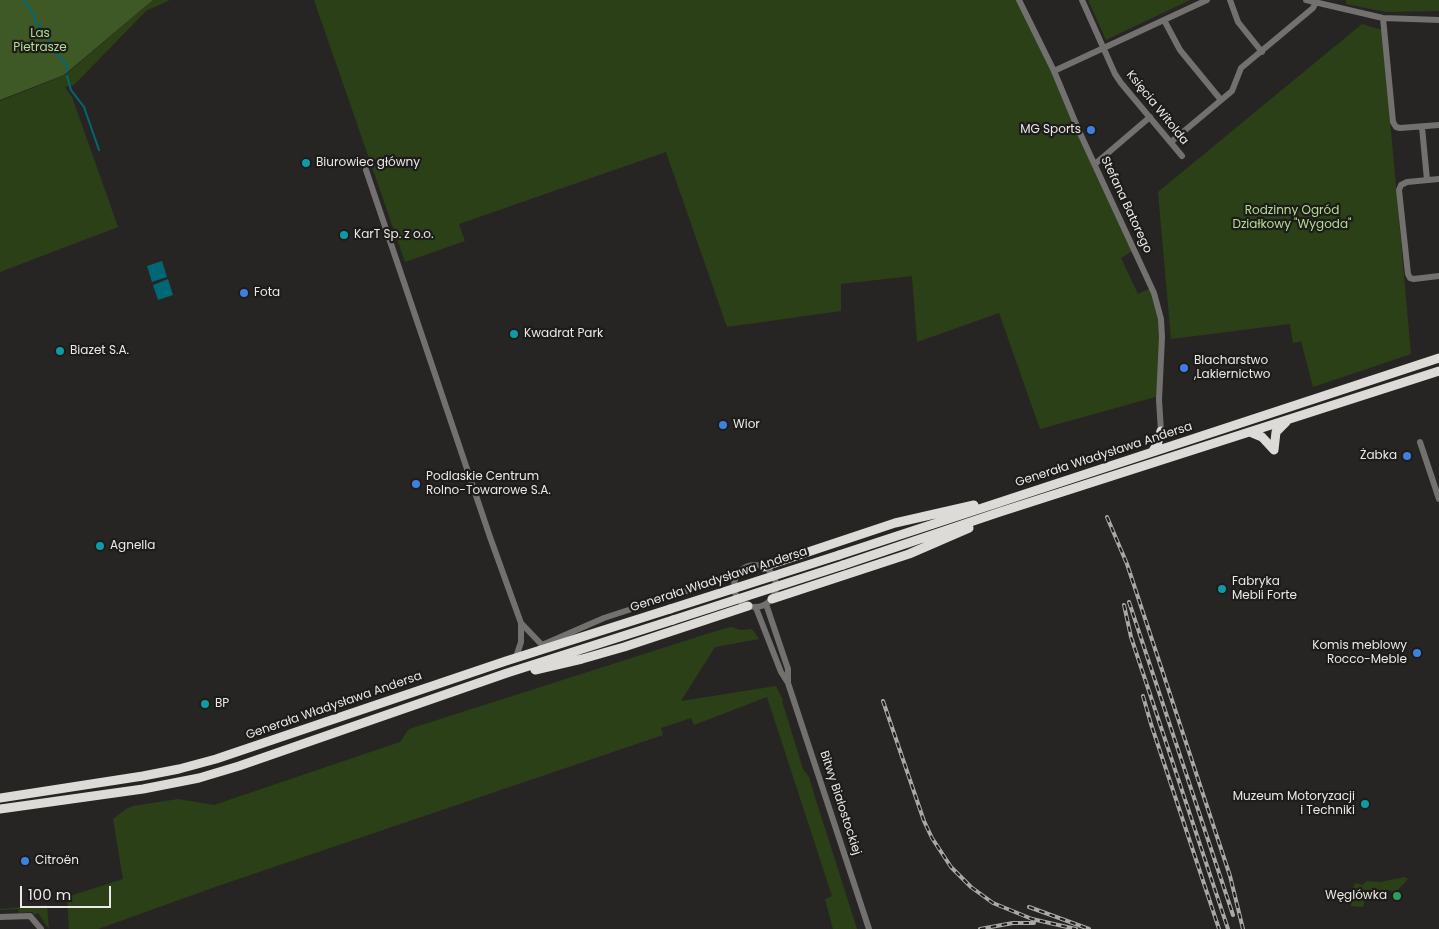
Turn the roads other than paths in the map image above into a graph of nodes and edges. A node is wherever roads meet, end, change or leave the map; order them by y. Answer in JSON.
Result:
{"nodes":[{"id":1,"x":1019,"y":0,"type":"edge"},
{"id":2,"x":1082,"y":0,"type":"edge"},
{"id":3,"x":1207,"y":0,"type":"edge"},
{"id":4,"x":1230,"y":0,"type":"edge"},
{"id":5,"x":1306,"y":0,"type":"edge"},
{"id":6,"x":1316,"y":2,"type":"junction"},
{"id":7,"x":1383,"y":18,"type":"junction"},
{"id":8,"x":1164,"y":20,"type":"junction"},
{"id":9,"x":1439,"y":20,"type":"edge"},
{"id":10,"x":1104,"y":48,"type":"junction"},
{"id":11,"x":1262,"y":52,"type":"junction"},
{"id":12,"x":1054,"y":71,"type":"junction"},
{"id":13,"x":1221,"y":100,"type":"junction"},
{"id":14,"x":1150,"y":117,"type":"junction"},
{"id":15,"x":1439,"y":125,"type":"edge"},
{"id":16,"x":1422,"y":127,"type":"junction"},
{"id":17,"x":1171,"y":142,"type":"junction"},
{"id":18,"x":1182,"y":156,"type":"dead end"},
{"id":19,"x":1095,"y":164,"type":"junction"},
{"id":20,"x":366,"y":170,"type":"dead end"},
{"id":21,"x":1439,"y":178,"type":"edge"},
{"id":22,"x":1427,"y":180,"type":"junction"},
{"id":23,"x":1439,"y":276,"type":"edge"},
{"id":24,"x":1439,"y":358,"type":"edge"},
{"id":25,"x":1439,"y":371,"type":"edge"},
{"id":26,"x":1287,"y":420,"type":"junction"},
{"id":27,"x":1161,"y":431,"type":"junction"},
{"id":28,"x":1250,"y":432,"type":"junction"},
{"id":29,"x":1420,"y":442,"type":"dead end"},
{"id":30,"x":1179,"y":443,"type":"junction"},
{"id":31,"x":1152,"y":452,"type":"junction"},
{"id":32,"x":1439,"y":499,"type":"edge"},
{"id":33,"x":999,"y":502,"type":"junction"},
{"id":34,"x":1000,"y":512,"type":"junction"},
{"id":35,"x":763,"y":567,"type":"junction"},
{"id":36,"x":738,"y":574,"type":"junction"},
{"id":37,"x":769,"y":602,"type":"junction"},
{"id":38,"x":752,"y":607,"type":"junction"},
{"id":39,"x":521,"y":623,"type":"junction"},
{"id":40,"x":542,"y":645,"type":"junction"},
{"id":41,"x":518,"y":654,"type":"junction"},
{"id":42,"x":506,"y":661,"type":"junction"},
{"id":43,"x":507,"y":674,"type":"junction"},
{"id":44,"x":788,"y":683,"type":"junction"},
{"id":45,"x":0,"y":798,"type":"edge"},
{"id":46,"x":0,"y":809,"type":"edge"},
{"id":47,"x":0,"y":917,"type":"edge"},
{"id":48,"x":41,"y":929,"type":"edge"},
{"id":49,"x":869,"y":929,"type":"edge"}],
"edges":[{"from":1,"to":12,"type":"street","name":"Stefana Batorego"},
{"from":2,"to":10,"type":"street","name":"Księcia Witolda"},
{"from":3,"to":8,"type":"street"},
{"from":4,"to":11,"type":"street"},
{"from":5,"to":6,"type":"street"},
{"from":6,"to":7,"type":"street"},
{"from":6,"to":11,"type":"street"},
{"from":7,"to":9,"type":"street"},
{"from":7,"to":16,"type":"street"},
{"from":8,"to":10,"type":"street"},
{"from":8,"to":13,"type":"street"},
{"from":10,"to":12,"type":"street"},
{"from":10,"to":14,"type":"street","name":"Księcia Witolda"},
{"from":11,"to":13,"type":"street"},
{"from":12,"to":19,"type":"street","name":"Stefana Batorego"},
{"from":13,"to":17,"type":"street"},
{"from":14,"to":17,"type":"street","name":"Księcia Witolda"},
{"from":14,"to":19,"type":"street"},
{"from":15,"to":16,"type":"street"},
{"from":16,"to":22,"type":"street"},
{"from":17,"to":18,"type":"street","name":"Księcia Witolda"},
{"from":19,"to":27,"type":"street","name":"Stefana Batorego"},
{"from":20,"to":39,"type":"street"},
{"from":21,"to":22,"type":"street"},
{"from":22,"to":23,"type":"street"},
{"from":24,"to":30,"type":"highway","name":"Generała Władysława Andersa"},
{"from":25,"to":26,"type":"highway","name":"Generała Władysława Andersa"},
{"from":26,"to":28,"type":"highway","name":"Generała Władysława Andersa"},
{"from":26,"to":28,"type":"highway"},
{"from":27,"to":30,"type":"highway"},
{"from":27,"to":31,"type":"highway"},
{"from":28,"to":34,"type":"highway","name":"Generała Władysława Andersa"},
{"from":29,"to":32,"type":"street"},
{"from":30,"to":31,"type":"highway","name":"Generała Władysława Andersa"},
{"from":31,"to":33,"type":"highway","name":"Generała Władysława Andersa"},
{"from":33,"to":35,"type":"highway"},
{"from":33,"to":42,"type":"highway","name":"Generała Władysława Andersa","bridge":true},
{"from":34,"to":37,"type":"highway"},
{"from":34,"to":43,"type":"highway","name":"Generała Władysława Andersa","bridge":true},
{"from":35,"to":36,"type":"street"},
{"from":35,"to":37,"type":"street"},
{"from":36,"to":38,"type":"street"},
{"from":36,"to":40,"type":"street"},
{"from":37,"to":38,"type":"street"},
{"from":37,"to":44,"type":"street","name":"Bitwy Białostockiej"},
{"from":38,"to":43,"type":"highway"},
{"from":38,"to":44,"type":"street","name":"Bitwy Białostockiej"},
{"from":39,"to":40,"type":"street"},
{"from":39,"to":41,"type":"street"},
{"from":40,"to":41,"type":"highway"},
{"from":41,"to":42,"type":"highway"},
{"from":42,"to":45,"type":"highway","name":"Generała Władysława Andersa"},
{"from":43,"to":46,"type":"highway","name":"Generała Władysława Andersa"},
{"from":44,"to":49,"type":"street","name":"Bitwy Białostockiej"},
{"from":47,"to":48,"type":"street"}]}
